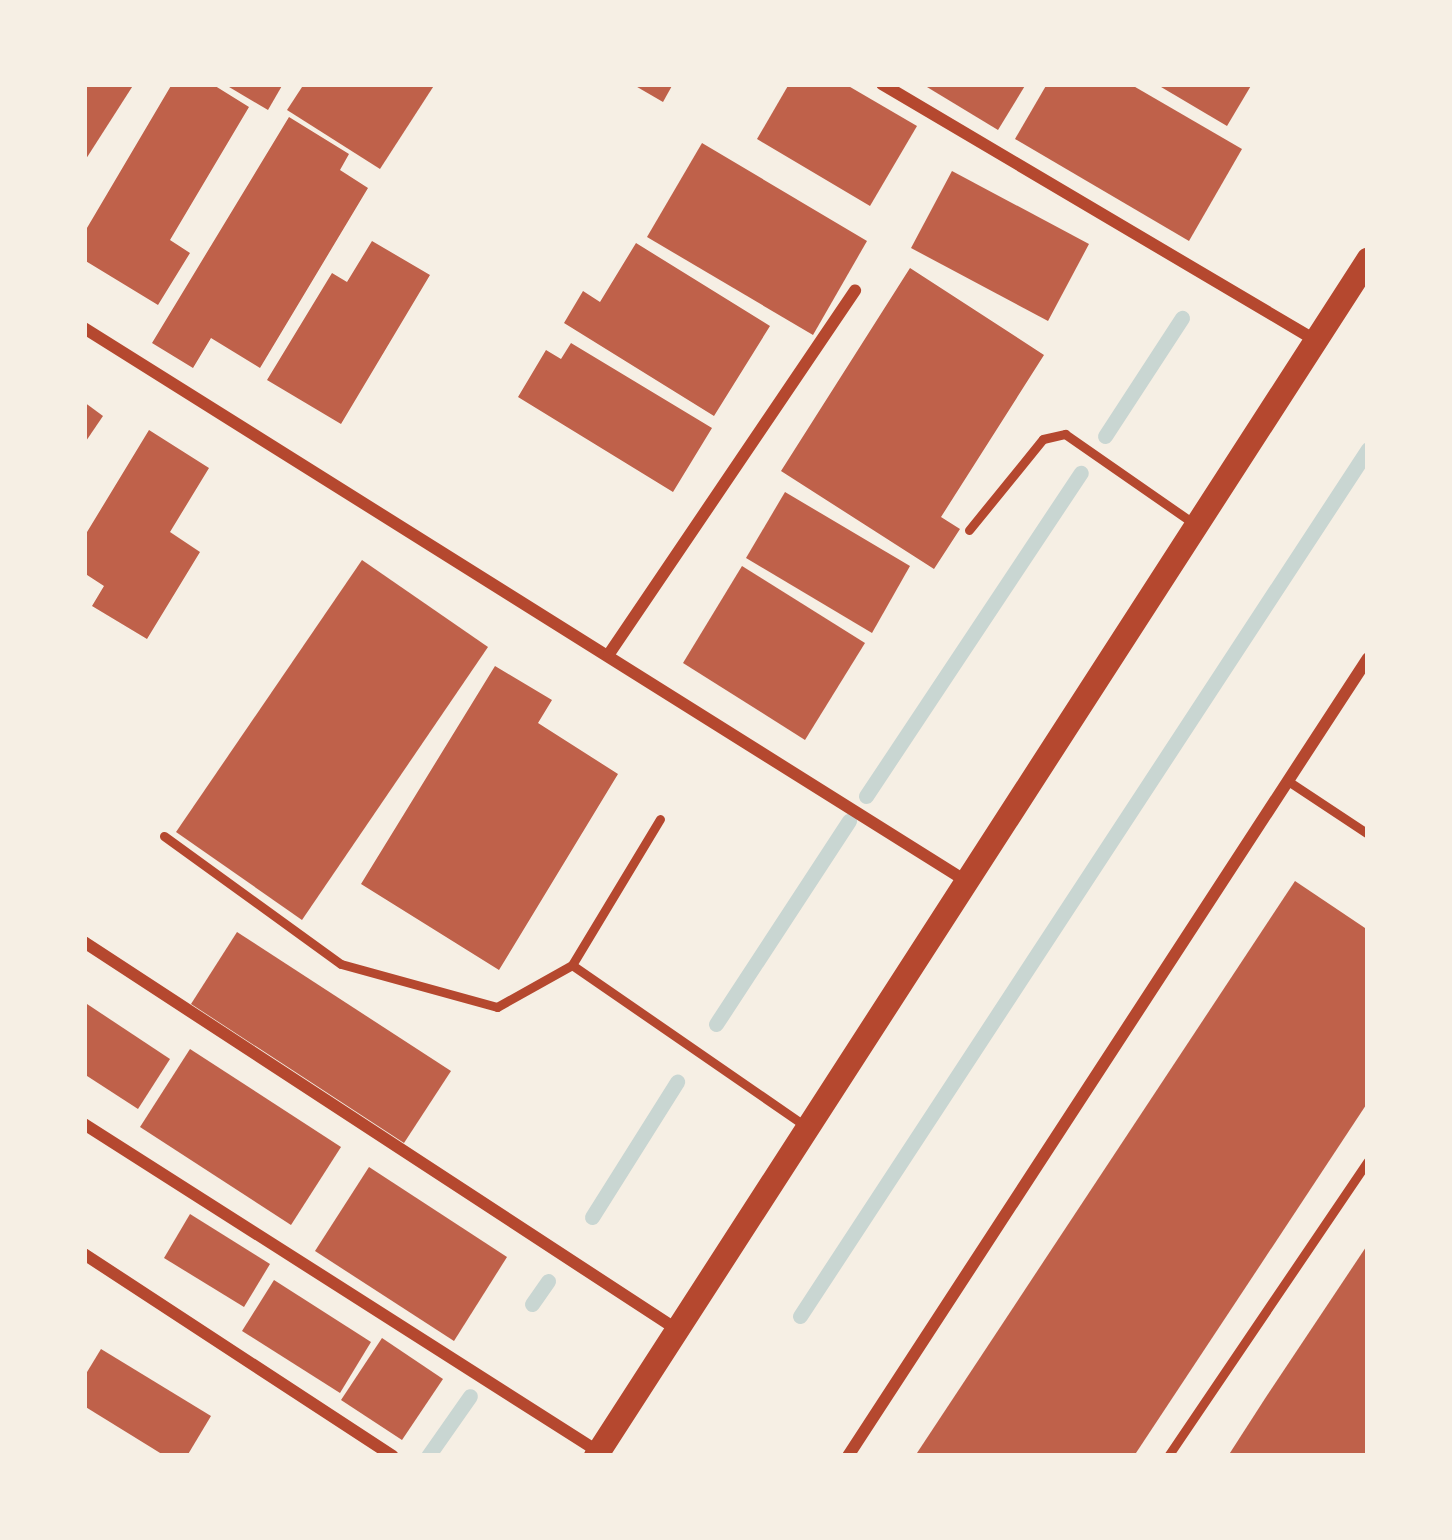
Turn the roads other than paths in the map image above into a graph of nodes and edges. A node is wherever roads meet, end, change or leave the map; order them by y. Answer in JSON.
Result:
{"nodes":[{"id":1,"x":882,"y":84,"type":"edge"},
{"id":2,"x":1368,"y":260,"type":"edge"},
{"id":3,"x":855,"y":290,"type":"dead end"},
{"id":4,"x":84,"y":328,"type":"edge"},
{"id":5,"x":1315,"y":340,"type":"junction"},
{"id":6,"x":1196,"y":525,"type":"junction"},
{"id":7,"x":969,"y":530,"type":"dead end"},
{"id":8,"x":609,"y":654,"type":"junction"},
{"id":9,"x":1368,"y":658,"type":"edge"},
{"id":10,"x":1288,"y":781,"type":"junction"},
{"id":11,"x":660,"y":819,"type":"dead end"},
{"id":12,"x":1368,"y":834,"type":"edge"},
{"id":13,"x":164,"y":836,"type":"dead end"},
{"id":14,"x":966,"y":881,"type":"junction"},
{"id":15,"x":84,"y":942,"type":"edge"},
{"id":16,"x":572,"y":965,"type":"junction"},
{"id":17,"x":84,"y":1124,"type":"edge"},
{"id":18,"x":807,"y":1126,"type":"junction"},
{"id":19,"x":1368,"y":1161,"type":"edge"},
{"id":20,"x":84,"y":1254,"type":"edge"},
{"id":21,"x":676,"y":1330,"type":"junction"},
{"id":22,"x":600,"y":1455,"type":"edge"},
{"id":23,"x":393,"y":1456,"type":"edge"},
{"id":24,"x":848,"y":1456,"type":"edge"},
{"id":25,"x":1168,"y":1456,"type":"edge"}],
"edges":[{"from":1,"to":5,"type":"street"},
{"from":2,"to":5,"type":"main road"},
{"from":3,"to":8,"type":"street"},
{"from":4,"to":8,"type":"street"},
{"from":5,"to":6,"type":"main road"},
{"from":6,"to":7,"type":"lane"},
{"from":6,"to":14,"type":"main road"},
{"from":8,"to":14,"type":"street"},
{"from":9,"to":10,"type":"street"},
{"from":10,"to":12,"type":"lane"},
{"from":10,"to":24,"type":"street"},
{"from":11,"to":16,"type":"lane"},
{"from":13,"to":16,"type":"lane"},
{"from":14,"to":18,"type":"main road"},
{"from":15,"to":21,"type":"street"},
{"from":16,"to":18,"type":"lane"},
{"from":17,"to":22,"type":"street"},
{"from":18,"to":21,"type":"main road"},
{"from":19,"to":25,"type":"lane"},
{"from":20,"to":23,"type":"street"},
{"from":21,"to":22,"type":"main road"}]}
